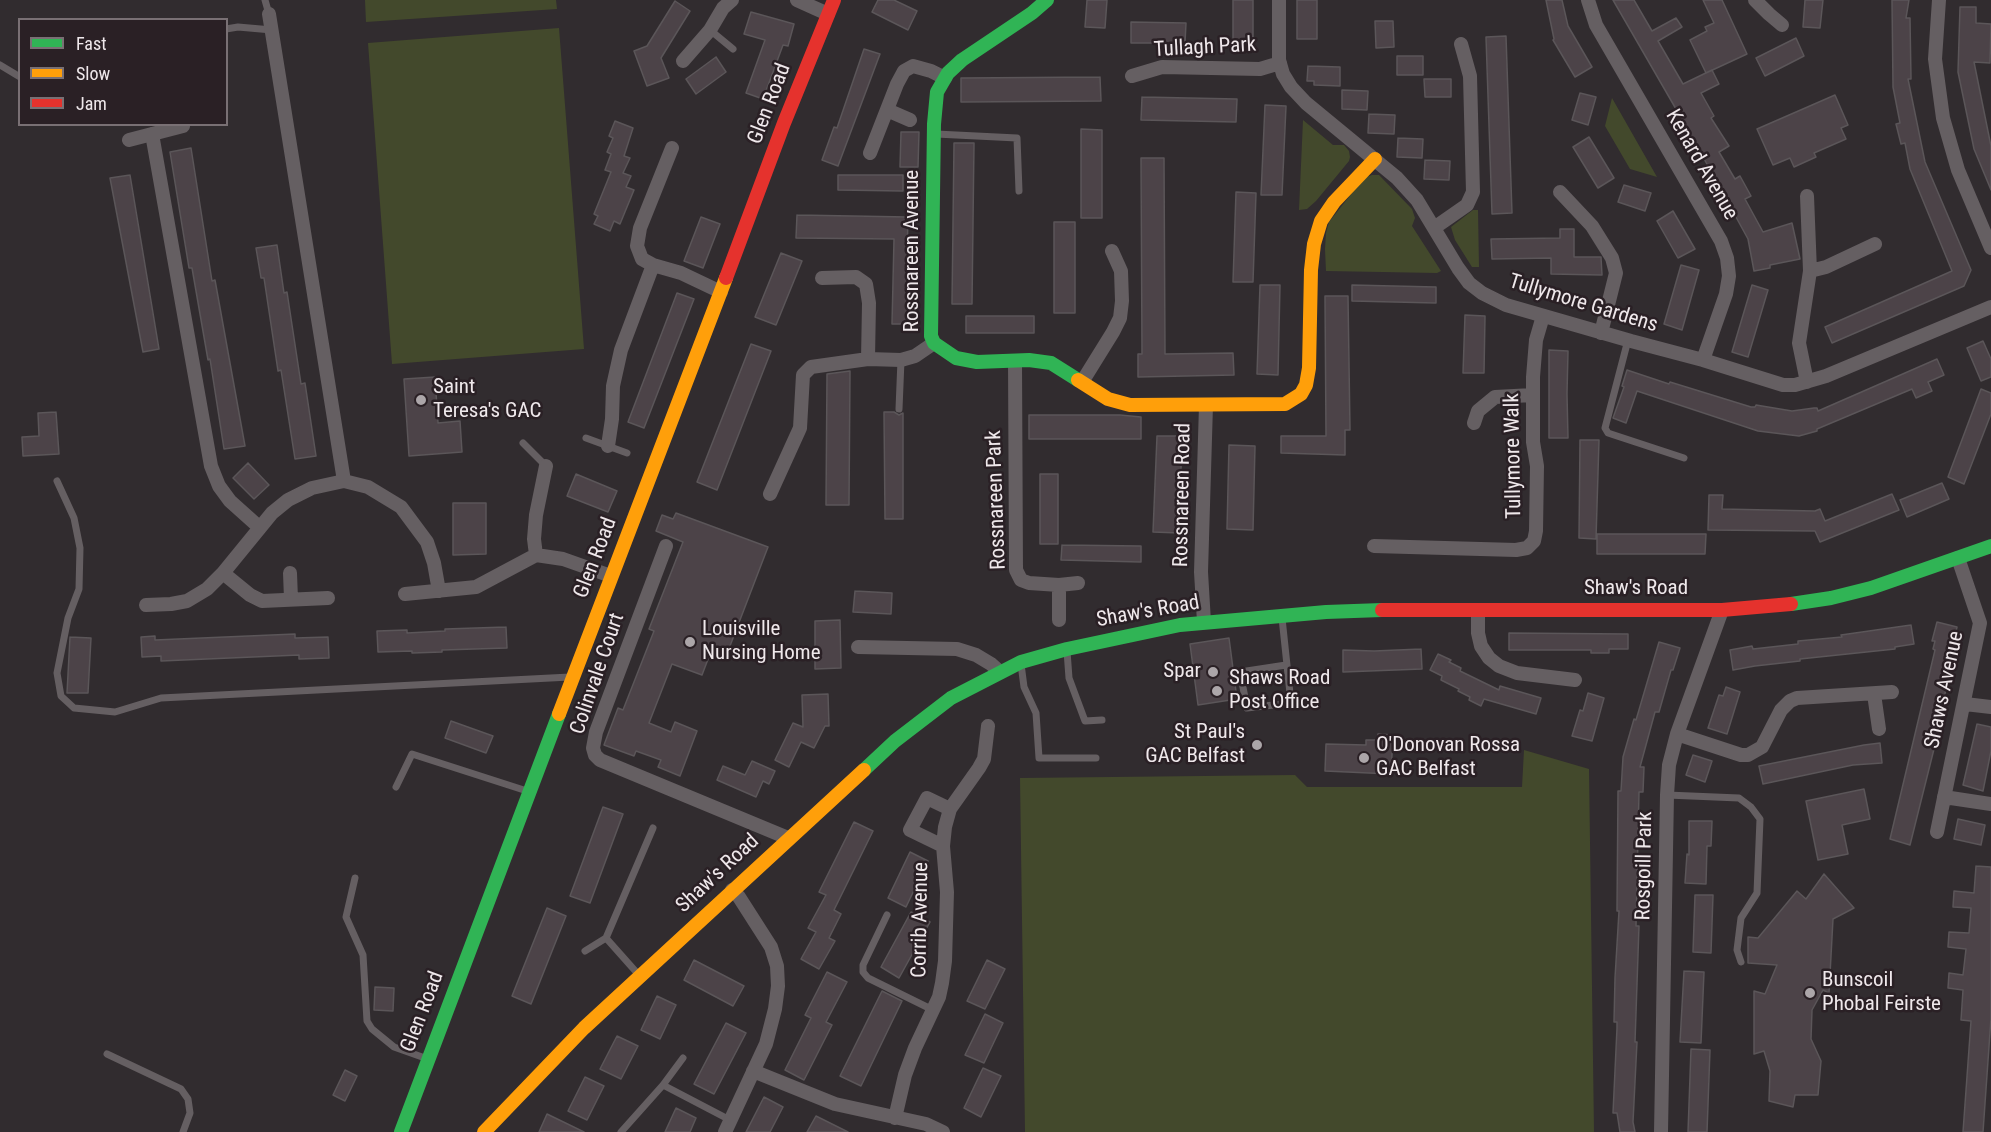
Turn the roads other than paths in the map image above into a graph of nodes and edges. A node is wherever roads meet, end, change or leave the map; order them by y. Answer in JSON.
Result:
{"nodes":[{"id":1,"x":732,"y":0,"type":"edge"},
{"id":2,"x":797,"y":0,"type":"edge"},
{"id":3,"x":834,"y":0,"type":"edge"},
{"id":4,"x":1047,"y":0,"type":"edge"},
{"id":5,"x":1279,"y":0,"type":"edge"},
{"id":6,"x":1588,"y":0,"type":"edge"},
{"id":7,"x":1755,"y":0,"type":"edge"},
{"id":8,"x":1939,"y":0,"type":"edge"},
{"id":9,"x":267,"y":7,"type":"edge"},
{"id":10,"x":828,"y":14,"type":"junction"},
{"id":11,"x":1782,"y":25,"type":"dead end"},
{"id":12,"x":228,"y":28,"type":"edge"},
{"id":13,"x":272,"y":30,"type":"junction"},
{"id":14,"x":710,"y":30,"type":"junction"},
{"id":15,"x":1461,"y":44,"type":"dead end"},
{"id":16,"x":733,"y":49,"type":"dead end"},
{"id":17,"x":683,"y":61,"type":"dead end"},
{"id":18,"x":1280,"y":63,"type":"junction"},
{"id":19,"x":0,"y":65,"type":"edge"},
{"id":20,"x":18,"y":76,"type":"edge"},
{"id":21,"x":1132,"y":76,"type":"dead end"},
{"id":22,"x":945,"y":78,"type":"junction"},
{"id":23,"x":886,"y":110,"type":"junction"},
{"id":24,"x":910,"y":120,"type":"dead end"},
{"id":25,"x":183,"y":126,"type":"dead end"},
{"id":26,"x":934,"y":134,"type":"junction"},
{"id":27,"x":152,"y":135,"type":"junction"},
{"id":28,"x":129,"y":141,"type":"dead end"},
{"id":29,"x":672,"y":148,"type":"dead end"},
{"id":30,"x":870,"y":153,"type":"dead end"},
{"id":31,"x":1375,"y":159,"type":"junction"},
{"id":32,"x":1019,"y":191,"type":"dead end"},
{"id":33,"x":1560,"y":192,"type":"dead end"},
{"id":34,"x":1807,"y":196,"type":"dead end"},
{"id":35,"x":1434,"y":228,"type":"junction"},
{"id":36,"x":1875,"y":244,"type":"dead end"},
{"id":37,"x":1991,"y":248,"type":"edge"},
{"id":38,"x":1112,"y":251,"type":"dead end"},
{"id":39,"x":653,"y":265,"type":"junction"},
{"id":40,"x":1810,"y":271,"type":"junction"},
{"id":41,"x":822,"y":278,"type":"dead end"},
{"id":42,"x":722,"y":292,"type":"junction"},
{"id":43,"x":1991,"y":307,"type":"edge"},
{"id":44,"x":1543,"y":316,"type":"junction"},
{"id":45,"x":1601,"y":333,"type":"junction"},
{"id":46,"x":1628,"y":340,"type":"junction"},
{"id":47,"x":934,"y":344,"type":"junction"},
{"id":48,"x":868,"y":359,"type":"junction"},
{"id":49,"x":901,"y":360,"type":"junction"},
{"id":50,"x":1703,"y":360,"type":"junction"},
{"id":51,"x":1015,"y":361,"type":"junction"},
{"id":52,"x":1082,"y":382,"type":"junction"},
{"id":53,"x":1808,"y":382,"type":"junction"},
{"id":54,"x":1533,"y":395,"type":"junction"},
{"id":55,"x":1206,"y":405,"type":"junction"},
{"id":56,"x":899,"y":409,"type":"dead end"},
{"id":57,"x":1474,"y":423,"type":"dead end"},
{"id":58,"x":586,"y":438,"type":"dead end"},
{"id":59,"x":524,"y":444,"type":"dead end"},
{"id":60,"x":608,"y":446,"type":"junction"},
{"id":61,"x":627,"y":453,"type":"dead end"},
{"id":62,"x":1684,"y":458,"type":"dead end"},
{"id":63,"x":546,"y":466,"type":"joint"},
{"id":64,"x":57,"y":481,"type":"dead end"},
{"id":65,"x":344,"y":482,"type":"junction"},
{"id":66,"x":770,"y":494,"type":"dead end"},
{"id":67,"x":259,"y":527,"type":"junction"},
{"id":68,"x":666,"y":546,"type":"dead end"},
{"id":69,"x":1374,"y":546,"type":"dead end"},
{"id":70,"x":1991,"y":546,"type":"edge"},
{"id":71,"x":536,"y":555,"type":"junction"},
{"id":72,"x":1958,"y":558,"type":"junction"},
{"id":73,"x":224,"y":573,"type":"junction"},
{"id":74,"x":290,"y":573,"type":"dead end"},
{"id":75,"x":611,"y":576,"type":"junction"},
{"id":76,"x":1078,"y":583,"type":"dead end"},
{"id":77,"x":1059,"y":585,"type":"junction"},
{"id":78,"x":439,"y":591,"type":"junction"},
{"id":79,"x":405,"y":594,"type":"dead end"},
{"id":80,"x":328,"y":598,"type":"dead end"},
{"id":81,"x":291,"y":599,"type":"junction"},
{"id":82,"x":146,"y":605,"type":"dead end"},
{"id":83,"x":1722,"y":610,"type":"junction"},
{"id":84,"x":1478,"y":611,"type":"junction"},
{"id":85,"x":1282,"y":615,"type":"junction"},
{"id":86,"x":1059,"y":620,"type":"dead end"},
{"id":87,"x":1986,"y":620,"type":"edge"},
{"id":88,"x":1204,"y":622,"type":"junction"},
{"id":89,"x":858,"y":647,"type":"dead end"},
{"id":90,"x":1067,"y":649,"type":"junction"},
{"id":91,"x":1021,"y":662,"type":"junction"},
{"id":92,"x":1286,"y":665,"type":"junction"},
{"id":93,"x":1000,"y":672,"type":"junction"},
{"id":94,"x":574,"y":677,"type":"junction"},
{"id":95,"x":1575,"y":680,"type":"dead end"},
{"id":96,"x":1892,"y":693,"type":"dead end"},
{"id":97,"x":1874,"y":694,"type":"junction"},
{"id":98,"x":1965,"y":704,"type":"junction"},
{"id":99,"x":1991,"y":706,"type":"edge"},
{"id":100,"x":1102,"y":720,"type":"dead end"},
{"id":101,"x":988,"y":726,"type":"dead end"},
{"id":102,"x":1879,"y":729,"type":"dead end"},
{"id":103,"x":1677,"y":734,"type":"junction"},
{"id":104,"x":1096,"y":758,"type":"dead end"},
{"id":105,"x":396,"y":787,"type":"dead end"},
{"id":106,"x":530,"y":792,"type":"junction"},
{"id":107,"x":1667,"y":795,"type":"junction"},
{"id":108,"x":1944,"y":797,"type":"junction"},
{"id":109,"x":1991,"y":804,"type":"edge"},
{"id":110,"x":950,"y":809,"type":"junction"},
{"id":111,"x":653,"y":828,"type":"dead end"},
{"id":112,"x":1936,"y":832,"type":"dead end"},
{"id":113,"x":788,"y":838,"type":"junction"},
{"id":114,"x":943,"y":846,"type":"junction"},
{"id":115,"x":355,"y":878,"type":"dead end"},
{"id":116,"x":732,"y":890,"type":"junction"},
{"id":117,"x":887,"y":915,"type":"dead end"},
{"id":118,"x":606,"y":938,"type":"junction"},
{"id":119,"x":585,"y":951,"type":"dead end"},
{"id":120,"x":1741,"y":962,"type":"dead end"},
{"id":121,"x":639,"y":976,"type":"junction"},
{"id":122,"x":933,"y":1010,"type":"junction"},
{"id":123,"x":107,"y":1054,"type":"dead end"},
{"id":124,"x":683,"y":1058,"type":"dead end"},
{"id":125,"x":428,"y":1059,"type":"junction"},
{"id":126,"x":753,"y":1071,"type":"junction"},
{"id":127,"x":663,"y":1085,"type":"junction"},
{"id":128,"x":895,"y":1118,"type":"junction"},
{"id":129,"x":728,"y":1126,"type":"edge"},
{"id":130,"x":183,"y":1132,"type":"edge"},
{"id":131,"x":401,"y":1132,"type":"edge"},
{"id":132,"x":484,"y":1132,"type":"edge"},
{"id":133,"x":621,"y":1132,"type":"edge"},
{"id":134,"x":943,"y":1132,"type":"edge"},
{"id":135,"x":1661,"y":1132,"type":"edge"}],
"edges":[{"from":1,"to":14,"type":"street"},
{"from":2,"to":10,"type":"street"},
{"from":3,"to":10,"type":"street","name":"Glen Road"},
{"from":4,"to":22,"type":"street","name":"Rossnareen Avenue"},
{"from":5,"to":18,"type":"street","name":"Tullymore Gardens"},
{"from":6,"to":50,"type":"street","name":"Kenard Avenue"},
{"from":7,"to":11,"type":"street"},
{"from":8,"to":37,"type":"street"},
{"from":9,"to":13,"type":"street"},
{"from":10,"to":42,"type":"street","name":"Glen Road"},
{"from":12,"to":13,"type":"lane"},
{"from":13,"to":65,"type":"street"},
{"from":14,"to":16,"type":"lane"},
{"from":14,"to":17,"type":"street"},
{"from":15,"to":35,"type":"street"},
{"from":18,"to":21,"type":"street","name":"Tullagh Park"},
{"from":18,"to":31,"type":"street","name":"Tullymore Gardens"},
{"from":19,"to":20,"type":"lane"},
{"from":22,"to":23,"type":"street"},
{"from":22,"to":26,"type":"street","name":"Rossnareen Avenue"},
{"from":23,"to":24,"type":"street"},
{"from":23,"to":30,"type":"street"},
{"from":25,"to":27,"type":"street"},
{"from":26,"to":32,"type":"lane"},
{"from":26,"to":47,"type":"street","name":"Rossnareen Avenue"},
{"from":27,"to":28,"type":"street"},
{"from":27,"to":67,"type":"street"},
{"from":29,"to":39,"type":"street"},
{"from":31,"to":35,"type":"street","name":"Tullymore Gardens"},
{"from":31,"to":55,"type":"street","name":"Rossnareen Avenue"},
{"from":33,"to":45,"type":"street"},
{"from":34,"to":40,"type":"street"},
{"from":35,"to":44,"type":"street","name":"Tullymore Gardens"},
{"from":36,"to":40,"type":"street"},
{"from":38,"to":52,"type":"street"},
{"from":39,"to":42,"type":"street"},
{"from":39,"to":60,"type":"street"},
{"from":40,"to":53,"type":"street"},
{"from":41,"to":48,"type":"street"},
{"from":42,"to":75,"type":"street","name":"Glen Road"},
{"from":43,"to":53,"type":"street","name":"Tullymore Gardens"},
{"from":44,"to":45,"type":"street","name":"Tullymore Gardens"},
{"from":44,"to":54,"type":"street","name":"Tullymore Walk"},
{"from":45,"to":46,"type":"street","name":"Tullymore Gardens"},
{"from":46,"to":50,"type":"street","name":"Tullymore Gardens"},
{"from":46,"to":62,"type":"lane"},
{"from":47,"to":49,"type":"street"},
{"from":47,"to":51,"type":"street","name":"Rossnareen Avenue"},
{"from":48,"to":49,"type":"street"},
{"from":48,"to":66,"type":"street"},
{"from":49,"to":56,"type":"lane"},
{"from":50,"to":53,"type":"street","name":"Tullymore Gardens"},
{"from":51,"to":52,"type":"street","name":"Rossnareen Avenue"},
{"from":51,"to":77,"type":"street","name":"Rossnareen Park"},
{"from":52,"to":55,"type":"street","name":"Rossnareen Avenue"},
{"from":54,"to":57,"type":"street"},
{"from":54,"to":69,"type":"street","name":"Tullymore Walk"},
{"from":55,"to":88,"type":"street","name":"Rossnareen Road"},
{"from":58,"to":60,"type":"lane"},
{"from":59,"to":63,"type":"lane"},
{"from":60,"to":61,"type":"lane"},
{"from":63,"to":71,"type":"street"},
{"from":64,"to":94,"type":"lane"},
{"from":65,"to":67,"type":"street"},
{"from":65,"to":78,"type":"street"},
{"from":67,"to":73,"type":"street"},
{"from":68,"to":113,"type":"street","name":"Colinvale Court"},
{"from":70,"to":72,"type":"street","name":"Shaw's Road"},
{"from":71,"to":75,"type":"street"},
{"from":71,"to":78,"type":"street"},
{"from":72,"to":83,"type":"street","name":"Shaw's Road"},
{"from":72,"to":87,"type":"street","name":"Shaws Avenue"},
{"from":73,"to":81,"type":"street"},
{"from":73,"to":82,"type":"street"},
{"from":74,"to":81,"type":"street"},
{"from":75,"to":94,"type":"street","name":"Glen Road"},
{"from":76,"to":77,"type":"street","name":"Rossnareen Park"},
{"from":77,"to":86,"type":"street"},
{"from":78,"to":79,"type":"street"},
{"from":80,"to":81,"type":"street"},
{"from":83,"to":84,"type":"street","name":"Shaw's Road"},
{"from":83,"to":103,"type":"street","name":"Rosgoill Park"},
{"from":84,"to":85,"type":"street","name":"Shaw's Road"},
{"from":84,"to":95,"type":"street"},
{"from":85,"to":88,"type":"street","name":"Shaw's Road"},
{"from":85,"to":92,"type":"lane"},
{"from":87,"to":98,"type":"street","name":"Shaws Avenue"},
{"from":88,"to":90,"type":"street","name":"Shaw's Road"},
{"from":89,"to":93,"type":"street"},
{"from":90,"to":91,"type":"street","name":"Shaw's Road"},
{"from":90,"to":100,"type":"lane"},
{"from":91,"to":93,"type":"street","name":"Shaw's Road"},
{"from":91,"to":104,"type":"lane"},
{"from":92,"to":92,"type":"lane"},
{"from":93,"to":113,"type":"street","name":"Shaw's Road"},
{"from":94,"to":106,"type":"street","name":"Glen Road"},
{"from":96,"to":97,"type":"street"},
{"from":97,"to":102,"type":"street"},
{"from":97,"to":103,"type":"street"},
{"from":98,"to":99,"type":"street"},
{"from":98,"to":108,"type":"street","name":"Shaws Avenue"},
{"from":101,"to":110,"type":"street","name":"Corrib Avenue"},
{"from":103,"to":107,"type":"street","name":"Rosgoill Park"},
{"from":105,"to":106,"type":"lane"},
{"from":106,"to":125,"type":"street","name":"Glen Road"},
{"from":107,"to":120,"type":"lane"},
{"from":107,"to":135,"type":"street","name":"Rosgoill Park"},
{"from":108,"to":109,"type":"street"},
{"from":108,"to":112,"type":"street","name":"Shaws Avenue"},
{"from":110,"to":114,"type":"street","name":"Corrib Avenue"},
{"from":110,"to":114,"type":"street"},
{"from":111,"to":118,"type":"lane"},
{"from":113,"to":116,"type":"street","name":"Shaw's Road"},
{"from":114,"to":122,"type":"street","name":"Corrib Avenue"},
{"from":115,"to":125,"type":"lane"},
{"from":116,"to":121,"type":"street","name":"Shaw's Road"},
{"from":116,"to":126,"type":"street"},
{"from":117,"to":122,"type":"lane"},
{"from":118,"to":119,"type":"lane"},
{"from":118,"to":121,"type":"lane"},
{"from":121,"to":132,"type":"street","name":"Shaw's Road"},
{"from":122,"to":128,"type":"street","name":"Corrib Avenue"},
{"from":123,"to":130,"type":"lane"},
{"from":124,"to":127,"type":"lane"},
{"from":125,"to":131,"type":"street","name":"Glen Road"},
{"from":126,"to":128,"type":"street"},
{"from":126,"to":129,"type":"street"},
{"from":127,"to":129,"type":"lane"},
{"from":127,"to":133,"type":"lane"},
{"from":128,"to":134,"type":"street"}]}
